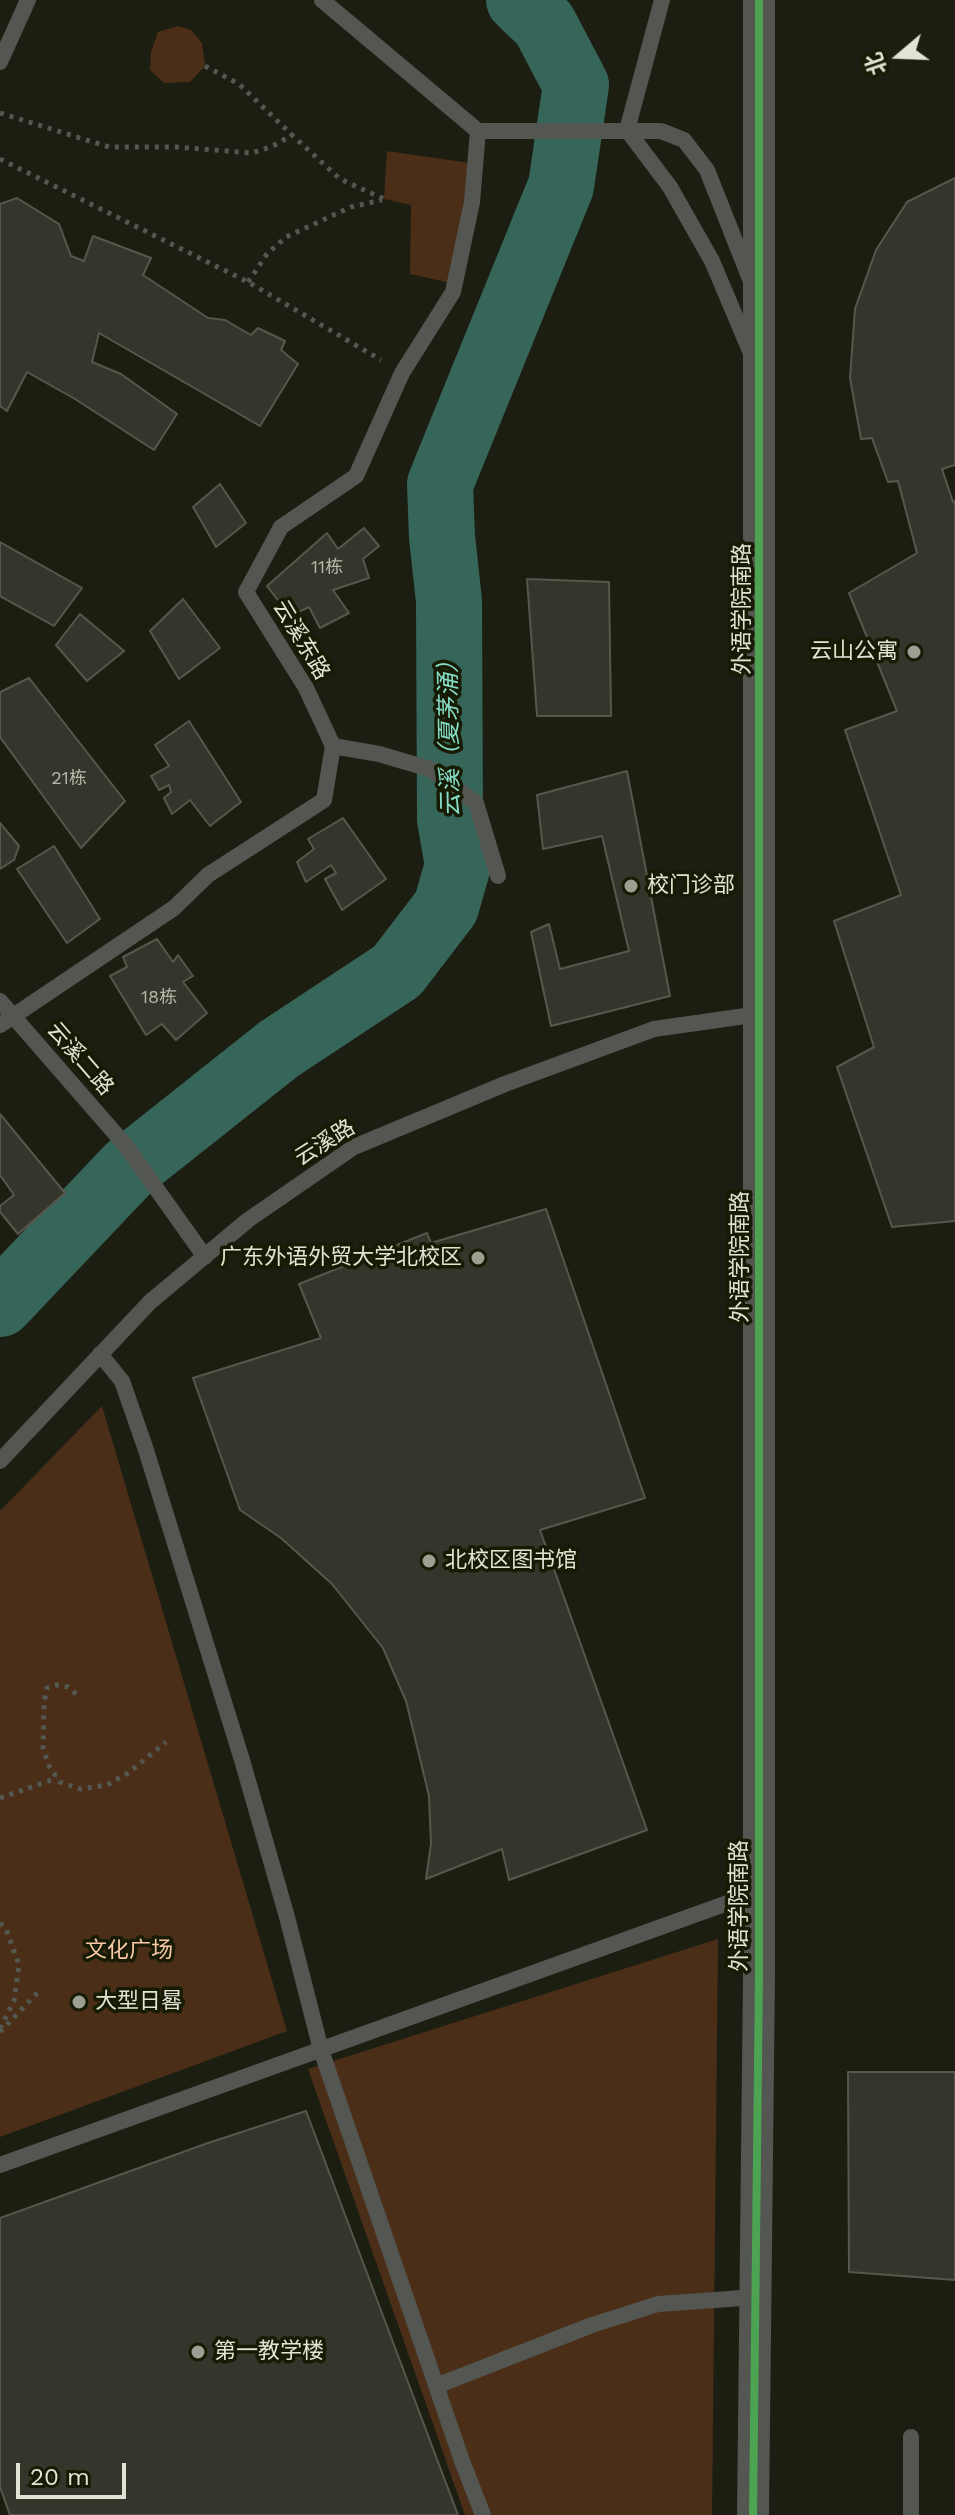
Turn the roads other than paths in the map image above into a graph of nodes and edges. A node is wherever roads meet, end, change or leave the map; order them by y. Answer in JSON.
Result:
{"nodes":[{"id":1,"x":28,"y":0,"type":"edge"},
{"id":2,"x":322,"y":0,"type":"edge"},
{"id":3,"x":662,"y":0,"type":"edge"},
{"id":4,"x":759,"y":0,"type":"edge"},
{"id":5,"x":0,"y":62,"type":"edge"},
{"id":6,"x":627,"y":130,"type":"junction"},
{"id":7,"x":478,"y":131,"type":"junction"},
{"id":8,"x":759,"y":308,"type":"junction"},
{"id":9,"x":760,"y":373,"type":"junction"},
{"id":10,"x":333,"y":746,"type":"junction"},
{"id":11,"x":498,"y":876,"type":"dead end"},
{"id":12,"x":0,"y":1001,"type":"edge"},
{"id":13,"x":760,"y":1014,"type":"junction"},
{"id":14,"x":6,"y":1020,"type":"edge"},
{"id":15,"x":205,"y":1257,"type":"junction"},
{"id":16,"x":100,"y":1354,"type":"junction"},
{"id":17,"x":0,"y":1461,"type":"edge"},
{"id":18,"x":758,"y":1892,"type":"junction"},
{"id":19,"x":321,"y":2050,"type":"junction"},
{"id":20,"x":0,"y":2165,"type":"edge"},
{"id":21,"x":757,"y":2297,"type":"junction"},
{"id":22,"x":436,"y":2386,"type":"junction"},
{"id":23,"x":911,"y":2437,"type":"dead end"},
{"id":24,"x":483,"y":2515,"type":"edge"},
{"id":25,"x":753,"y":2515,"type":"edge"},
{"id":26,"x":911,"y":2515,"type":"edge"}],
"edges":[{"from":1,"to":5,"type":"lane"},
{"from":2,"to":7,"type":"lane"},
{"from":3,"to":6,"type":"lane"},
{"from":4,"to":8,"type":"street","name":"外语学院南路"},
{"from":6,"to":7,"type":"lane"},
{"from":6,"to":8,"type":"lane"},
{"from":6,"to":9,"type":"lane"},
{"from":7,"to":10,"type":"lane","name":"云溪东路"},
{"from":8,"to":9,"type":"street","name":"外语学院南路"},
{"from":9,"to":13,"type":"street","name":"外语学院南路"},
{"from":10,"to":11,"type":"lane"},
{"from":10,"to":14,"type":"lane"},
{"from":12,"to":14,"type":"lane","name":"云溪二路"},
{"from":13,"to":15,"type":"lane","name":"云溪路"},
{"from":13,"to":18,"type":"street","name":"外语学院南路"},
{"from":14,"to":15,"type":"lane","name":"云溪二路"},
{"from":15,"to":16,"type":"lane","name":"云溪路"},
{"from":16,"to":17,"type":"lane","name":"云溪路"},
{"from":16,"to":19,"type":"lane"},
{"from":18,"to":19,"type":"lane"},
{"from":18,"to":21,"type":"street","name":"外语学院南路"},
{"from":19,"to":20,"type":"lane"},
{"from":19,"to":22,"type":"lane"},
{"from":21,"to":22,"type":"lane"},
{"from":21,"to":25,"type":"street","name":"外语学院南路"},
{"from":22,"to":24,"type":"lane"},
{"from":23,"to":26,"type":"lane"}]}
